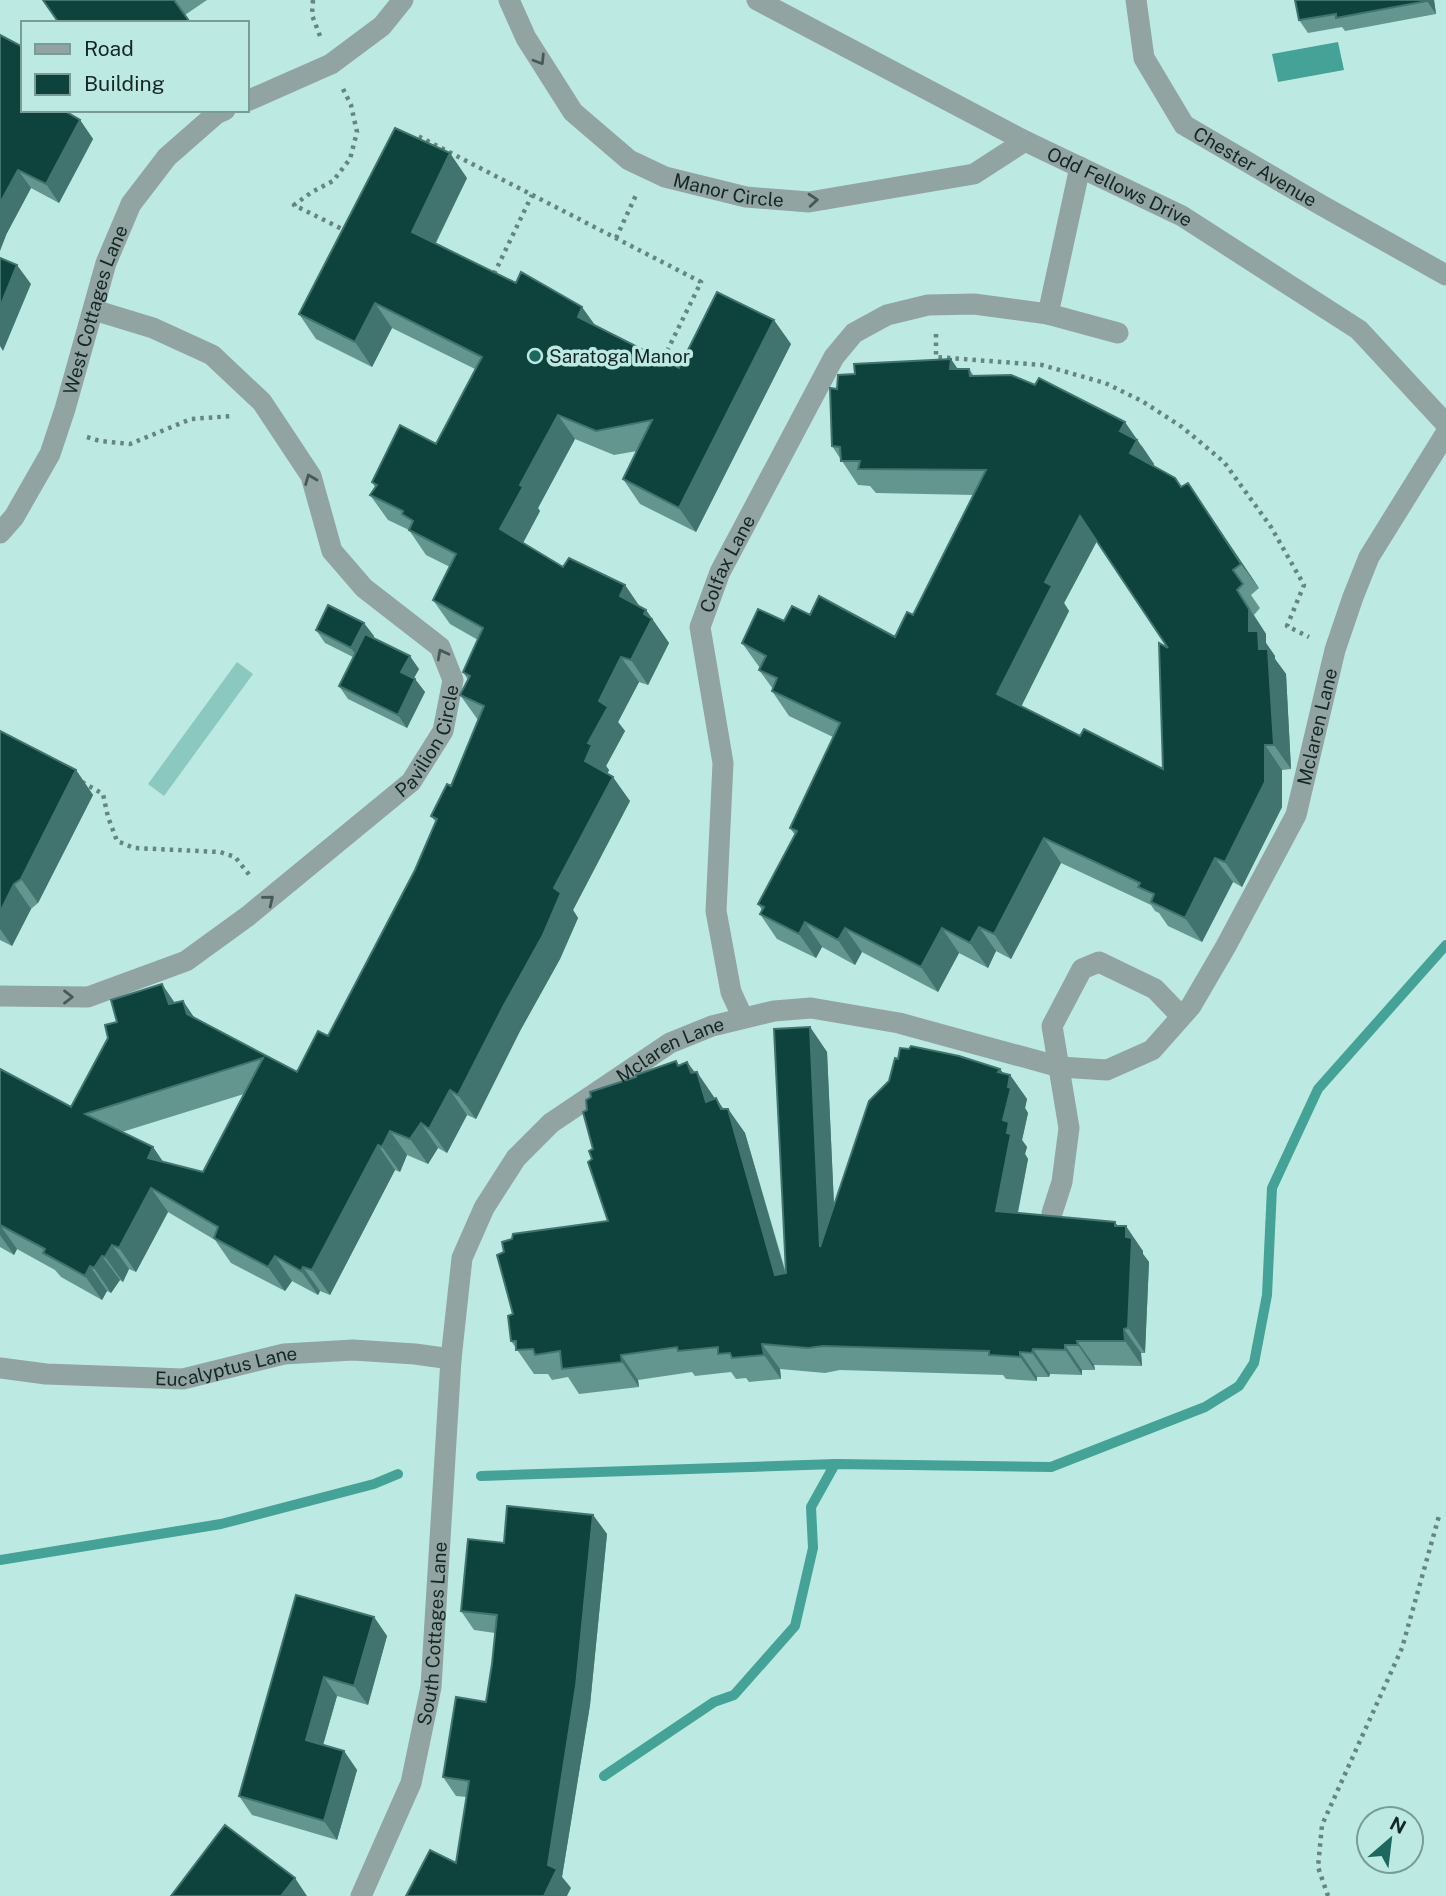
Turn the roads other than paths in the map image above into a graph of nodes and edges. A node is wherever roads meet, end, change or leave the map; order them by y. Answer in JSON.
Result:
{"nodes":[{"id":1,"x":402,"y":0,"type":"edge"},
{"id":2,"x":509,"y":0,"type":"edge"},
{"id":3,"x":757,"y":0,"type":"edge"},
{"id":4,"x":1136,"y":0,"type":"edge"},
{"id":5,"x":248,"y":101,"type":"edge"},
{"id":6,"x":220,"y":112,"type":"edge"},
{"id":7,"x":1024,"y":141,"type":"junction"},
{"id":8,"x":1080,"y":167,"type":"junction"},
{"id":9,"x":1446,"y":275,"type":"edge"},
{"id":10,"x":94,"y":310,"type":"junction"},
{"id":11,"x":1048,"y":314,"type":"junction"},
{"id":12,"x":1118,"y":333,"type":"dead end"},
{"id":13,"x":1446,"y":424,"type":"edge"},
{"id":14,"x":1446,"y":433,"type":"edge"},
{"id":15,"x":0,"y":533,"type":"edge"},
{"id":16,"x":0,"y":996,"type":"edge"},
{"id":17,"x":1181,"y":1016,"type":"junction"},
{"id":18,"x":743,"y":1018,"type":"junction"},
{"id":19,"x":1060,"y":1067,"type":"junction"},
{"id":20,"x":1052,"y":1213,"type":"edge"},
{"id":21,"x":451,"y":1359,"type":"junction"},
{"id":22,"x":0,"y":1368,"type":"edge"},
{"id":23,"x":361,"y":1896,"type":"edge"}],
"edges":[{"from":1,"to":5,"type":"street"},
{"from":2,"to":7,"type":"street","name":"Manor Circle","one_way":true},
{"from":3,"to":7,"type":"street","name":"Odd Fellows Drive"},
{"from":4,"to":9,"type":"street","name":"Chester Avenue"},
{"from":6,"to":10,"type":"street","name":"West Cottages Lane"},
{"from":7,"to":8,"type":"street","name":"Odd Fellows Drive"},
{"from":8,"to":11,"type":"street"},
{"from":8,"to":13,"type":"street","name":"Odd Fellows Drive"},
{"from":10,"to":15,"type":"street","name":"West Cottages Lane"},
{"from":16,"to":10,"type":"street","name":"Pavilion Circle","one_way":true},
{"from":11,"to":12,"type":"street","name":"Colfax Lane"},
{"from":11,"to":18,"type":"street","name":"Colfax Lane"},
{"from":14,"to":17,"type":"street","name":"Mclaren Lane"},
{"from":17,"to":19,"type":"street","name":"Mclaren Lane"},
{"from":17,"to":19,"type":"street"},
{"from":18,"to":19,"type":"street","name":"Mclaren Lane"},
{"from":18,"to":21,"type":"street","name":"Mclaren Lane"},
{"from":19,"to":20,"type":"street"},
{"from":21,"to":22,"type":"street","name":"Eucalyptus Lane"},
{"from":21,"to":23,"type":"street","name":"South Cottages Lane"}]}
